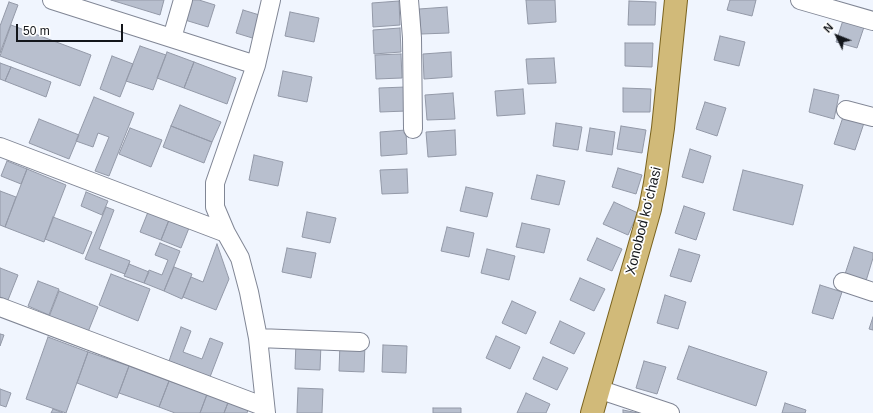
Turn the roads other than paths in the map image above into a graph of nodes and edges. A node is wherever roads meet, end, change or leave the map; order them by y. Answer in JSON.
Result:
{"nodes":[{"id":1,"x":52,"y":0,"type":"edge"},
{"id":2,"x":183,"y":0,"type":"edge"},
{"id":3,"x":271,"y":0,"type":"edge"},
{"id":4,"x":409,"y":0,"type":"edge"},
{"id":5,"x":676,"y":0,"type":"edge"},
{"id":6,"x":800,"y":0,"type":"edge"},
{"id":7,"x":873,"y":21,"type":"edge"},
{"id":8,"x":172,"y":38,"type":"junction"},
{"id":9,"x":256,"y":65,"type":"junction"},
{"id":10,"x":846,"y":110,"type":"dead end"},
{"id":11,"x":873,"y":117,"type":"edge"},
{"id":12,"x":413,"y":129,"type":"dead end"},
{"id":13,"x":0,"y":147,"type":"edge"},
{"id":14,"x":226,"y":233,"type":"junction"},
{"id":15,"x":843,"y":282,"type":"dead end"},
{"id":16,"x":873,"y":292,"type":"edge"},
{"id":17,"x":0,"y":307,"type":"edge"},
{"id":18,"x":258,"y":338,"type":"junction"},
{"id":19,"x":360,"y":342,"type":"dead end"},
{"id":20,"x":598,"y":389,"type":"junction"},
{"id":21,"x":266,"y":410,"type":"edge"},
{"id":22,"x":592,"y":413,"type":"edge"},
{"id":23,"x":670,"y":413,"type":"edge"}],
"edges":[{"from":1,"to":8,"type":"street"},
{"from":2,"to":8,"type":"street"},
{"from":3,"to":9,"type":"street"},
{"from":4,"to":12,"type":"street"},
{"from":5,"to":20,"type":"main road","name":"Xonobod koʻchasi"},
{"from":6,"to":7,"type":"street"},
{"from":8,"to":9,"type":"street"},
{"from":9,"to":14,"type":"street"},
{"from":10,"to":11,"type":"street"},
{"from":13,"to":14,"type":"street"},
{"from":14,"to":18,"type":"street"},
{"from":15,"to":16,"type":"street"},
{"from":17,"to":21,"type":"street"},
{"from":18,"to":19,"type":"street"},
{"from":18,"to":21,"type":"street"},
{"from":20,"to":22,"type":"main road","name":"Xonobod koʻchasi"},
{"from":20,"to":23,"type":"street"}]}
